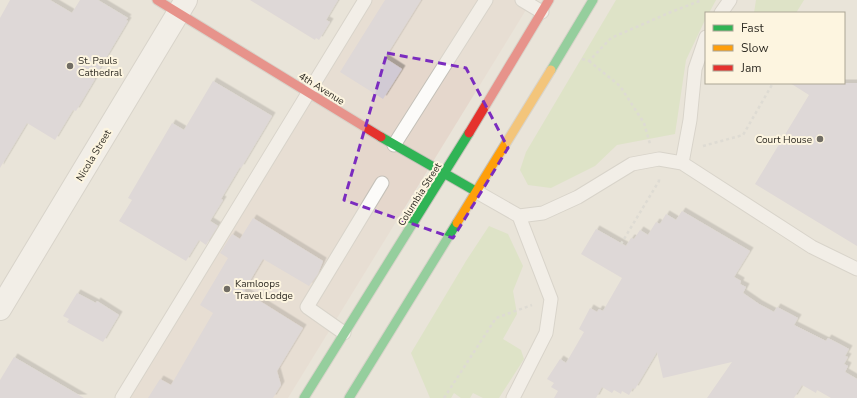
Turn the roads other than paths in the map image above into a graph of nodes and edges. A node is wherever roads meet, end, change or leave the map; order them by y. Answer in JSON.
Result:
{"nodes":[{"id":1,"x":157,"y":0,"type":"edge"},
{"id":2,"x":365,"y":0,"type":"edge"},
{"id":3,"x":486,"y":0,"type":"edge"},
{"id":4,"x":522,"y":0,"type":"edge"},
{"id":5,"x":549,"y":0,"type":"edge"},
{"id":6,"x":593,"y":0,"type":"edge"},
{"id":7,"x":730,"y":0,"type":"edge"},
{"id":8,"x":182,"y":7,"type":"edge"},
{"id":9,"x":542,"y":12,"type":"junction"},
{"id":10,"x":723,"y":12,"type":"edge"},
{"id":11,"x":705,"y":39,"type":"edge"},
{"id":12,"x":308,"y":93,"type":"junction"},
{"id":13,"x":394,"y":145,"type":"junction"},
{"id":14,"x":682,"y":163,"type":"junction"},
{"id":15,"x":445,"y":174,"type":"junction"},
{"id":16,"x":382,"y":183,"type":"dead end"},
{"id":17,"x":477,"y":192,"type":"junction"},
{"id":18,"x":519,"y":216,"type":"junction"},
{"id":19,"x":857,"y":269,"type":"edge"},
{"id":20,"x":0,"y":309,"type":"edge"},
{"id":21,"x":344,"y":333,"type":"junction"},
{"id":22,"x":122,"y":398,"type":"edge"},
{"id":23,"x":304,"y":398,"type":"edge"},
{"id":24,"x":349,"y":398,"type":"edge"},
{"id":25,"x":513,"y":398,"type":"edge"}],
"edges":[{"from":1,"to":8,"type":"main road","name":"4th Avenue"},
{"from":2,"to":12,"type":"lane"},
{"from":3,"to":13,"type":"lane"},
{"from":4,"to":9,"type":"lane"},
{"from":5,"to":9,"type":"main road","name":"Columbia Street"},
{"from":6,"to":17,"type":"main road"},
{"from":7,"to":10,"type":"lane"},
{"from":8,"to":12,"type":"main road","name":"4th Avenue"},
{"from":8,"to":20,"type":"street","name":"Nicola Street"},
{"from":9,"to":15,"type":"main road","name":"Columbia Street"},
{"from":11,"to":14,"type":"lane"},
{"from":12,"to":13,"type":"main road","name":"4th Avenue"},
{"from":12,"to":22,"type":"lane"},
{"from":13,"to":15,"type":"main road","name":"4th Avenue"},
{"from":14,"to":18,"type":"lane"},
{"from":14,"to":19,"type":"lane"},
{"from":15,"to":17,"type":"main road","name":"4th Avenue"},
{"from":15,"to":21,"type":"main road","name":"Columbia Street"},
{"from":16,"to":21,"type":"lane"},
{"from":17,"to":18,"type":"lane"},
{"from":17,"to":24,"type":"main road"},
{"from":18,"to":25,"type":"lane"},
{"from":21,"to":23,"type":"main road","name":"Columbia Street"}]}
